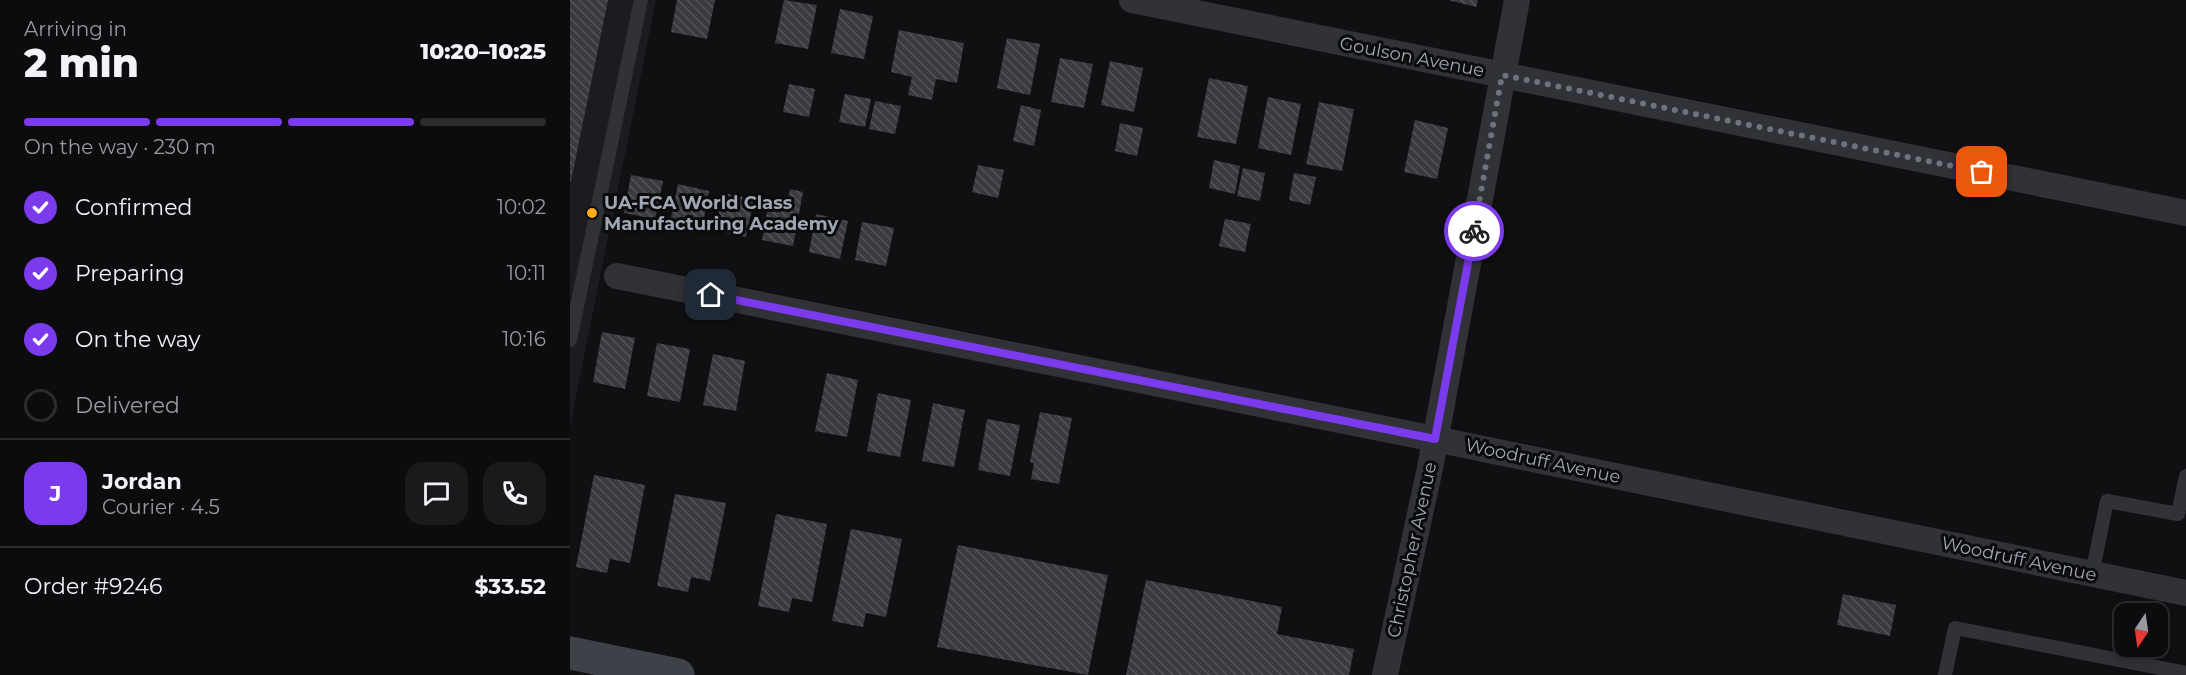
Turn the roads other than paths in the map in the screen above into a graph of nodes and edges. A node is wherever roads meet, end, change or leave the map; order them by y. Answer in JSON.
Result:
{"nodes":[{"id":1,"x":641,"y":0,"type":"edge"},
{"id":2,"x":1132,"y":0,"type":"edge"},
{"id":3,"x":1517,"y":0,"type":"edge"},
{"id":4,"x":1502,"y":75,"type":"junction"},
{"id":5,"x":2186,"y":213,"type":"edge"},
{"id":6,"x":617,"y":276,"type":"dead end"},
{"id":7,"x":570,"y":340,"type":"edge"},
{"id":8,"x":1435,"y":439,"type":"junction"},
{"id":9,"x":2186,"y":476,"type":"edge"},
{"id":10,"x":2182,"y":515,"type":"edge"},
{"id":11,"x":2092,"y":574,"type":"junction"},
{"id":12,"x":2186,"y":593,"type":"edge"},
{"id":13,"x":570,"y":653,"type":"edge"},
{"id":14,"x":2186,"y":673,"type":"edge"},
{"id":15,"x":678,"y":675,"type":"edge"},
{"id":16,"x":1385,"y":675,"type":"edge"},
{"id":17,"x":1945,"y":675,"type":"edge"}],
"edges":[{"from":1,"to":7,"type":"lane"},
{"from":2,"to":4,"type":"street","name":"Goulson Avenue"},
{"from":3,"to":4,"type":"street","name":"Christopher Avenue"},
{"from":4,"to":5,"type":"street","name":"Goulson Avenue"},
{"from":4,"to":8,"type":"street","name":"Christopher Avenue"},
{"from":6,"to":8,"type":"street","name":"Woodruff Avenue"},
{"from":8,"to":11,"type":"street","name":"Woodruff Avenue"},
{"from":8,"to":16,"type":"street","name":"Christopher Avenue"},
{"from":9,"to":10,"type":"lane"},
{"from":10,"to":11,"type":"lane"},
{"from":11,"to":12,"type":"street","name":"Woodruff Avenue"},
{"from":13,"to":15,"type":"main road"},
{"from":14,"to":17,"type":"lane"}]}
